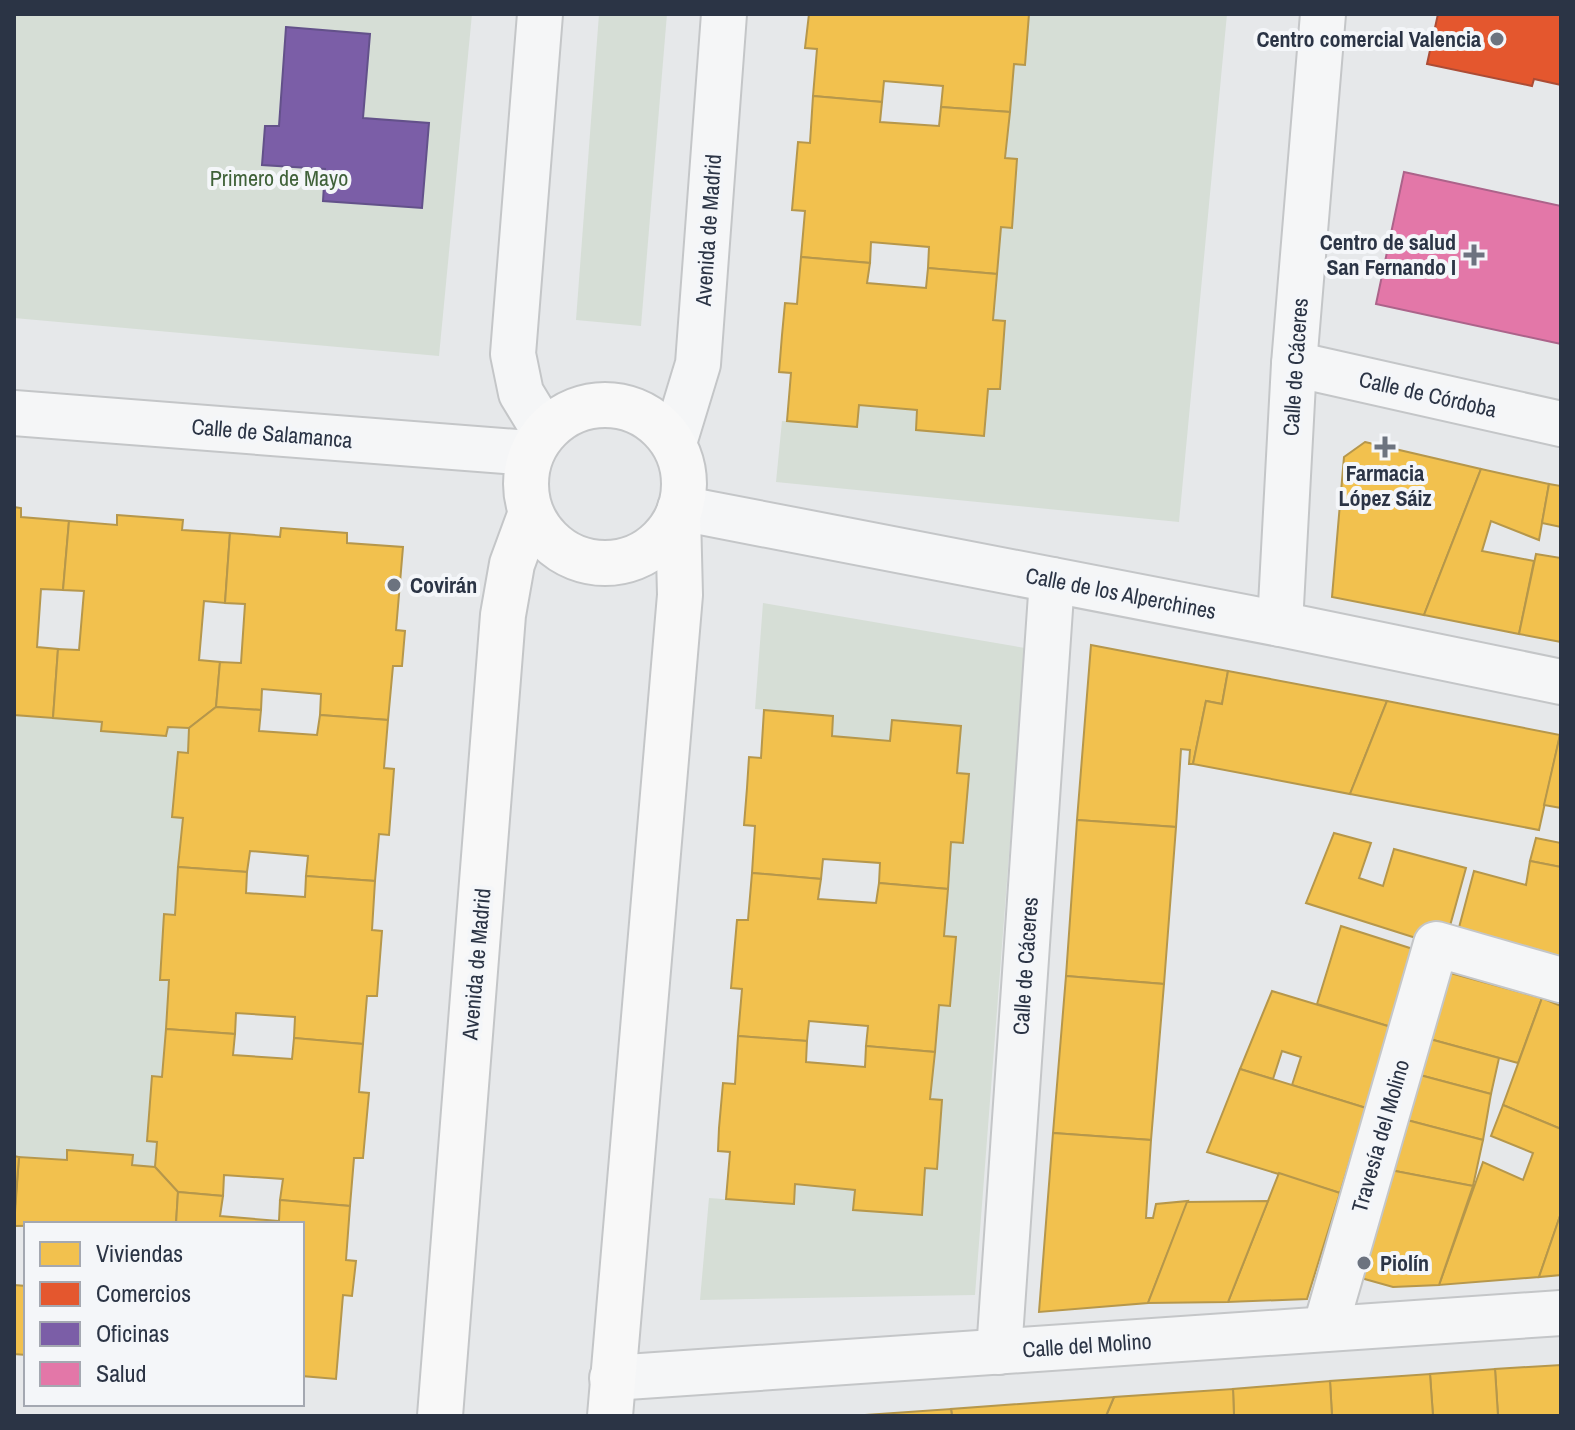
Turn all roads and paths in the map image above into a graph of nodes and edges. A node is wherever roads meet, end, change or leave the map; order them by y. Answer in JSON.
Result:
{"nodes":[{"id":1,"x":540,"y":14,"type":"edge"},
{"id":2,"x":724,"y":14,"type":"edge"},
{"id":3,"x":1323,"y":14,"type":"edge"},
{"id":4,"x":1294,"y":364,"type":"junction"},
{"id":5,"x":14,"y":413,"type":"edge"},
{"id":6,"x":1561,"y":424,"type":"edge"},
{"id":7,"x":537,"y":442,"type":"junction"},
{"id":8,"x":674,"y":443,"type":"junction"},
{"id":9,"x":679,"y":512,"type":"junction"},
{"id":10,"x":530,"y":515,"type":"junction"},
{"id":11,"x":1052,"y":580,"type":"junction"},
{"id":12,"x":1280,"y":624,"type":"junction"},
{"id":13,"x":1561,"y":682,"type":"edge"},
{"id":14,"x":1561,"y":980,"type":"edge"},
{"id":15,"x":1561,"y":1313,"type":"edge"},
{"id":16,"x":1325,"y":1329,"type":"junction"},
{"id":17,"x":999,"y":1352,"type":"junction"},
{"id":18,"x":611,"y":1397,"type":"edge"},
{"id":19,"x":440,"y":1416,"type":"edge"}],
"edges":[{"from":1,"to":7,"type":"street"},
{"from":2,"to":8,"type":"street","name":"Avenida de Madrid"},
{"from":3,"to":4,"type":"street","name":"Calle de Cáceres"},
{"from":4,"to":6,"type":"street","name":"Calle de Córdoba"},
{"from":4,"to":12,"type":"street","name":"Calle de Cáceres"},
{"from":5,"to":7,"type":"street","name":"Calle de Salamanca"},
{"from":7,"to":8,"type":"street"},
{"from":7,"to":10,"type":"street"},
{"from":8,"to":9,"type":"street"},
{"from":9,"to":10,"type":"street"},
{"from":9,"to":11,"type":"street","name":"Calle de los Alperchines"},
{"from":9,"to":18,"type":"street"},
{"from":10,"to":19,"type":"street","name":"Avenida de Madrid"},
{"from":11,"to":12,"type":"street","name":"Calle de los Alperchines"},
{"from":11,"to":17,"type":"street","name":"Calle de Cáceres"},
{"from":12,"to":13,"type":"street","name":"Calle de los Alperchines"},
{"from":14,"to":16,"type":"street","name":"Travesía del Molino"},
{"from":15,"to":16,"type":"street","name":"Calle del Molino"},
{"from":16,"to":17,"type":"street","name":"Calle del Molino"},
{"from":17,"to":18,"type":"street","name":"Calle del Molino"}]}
